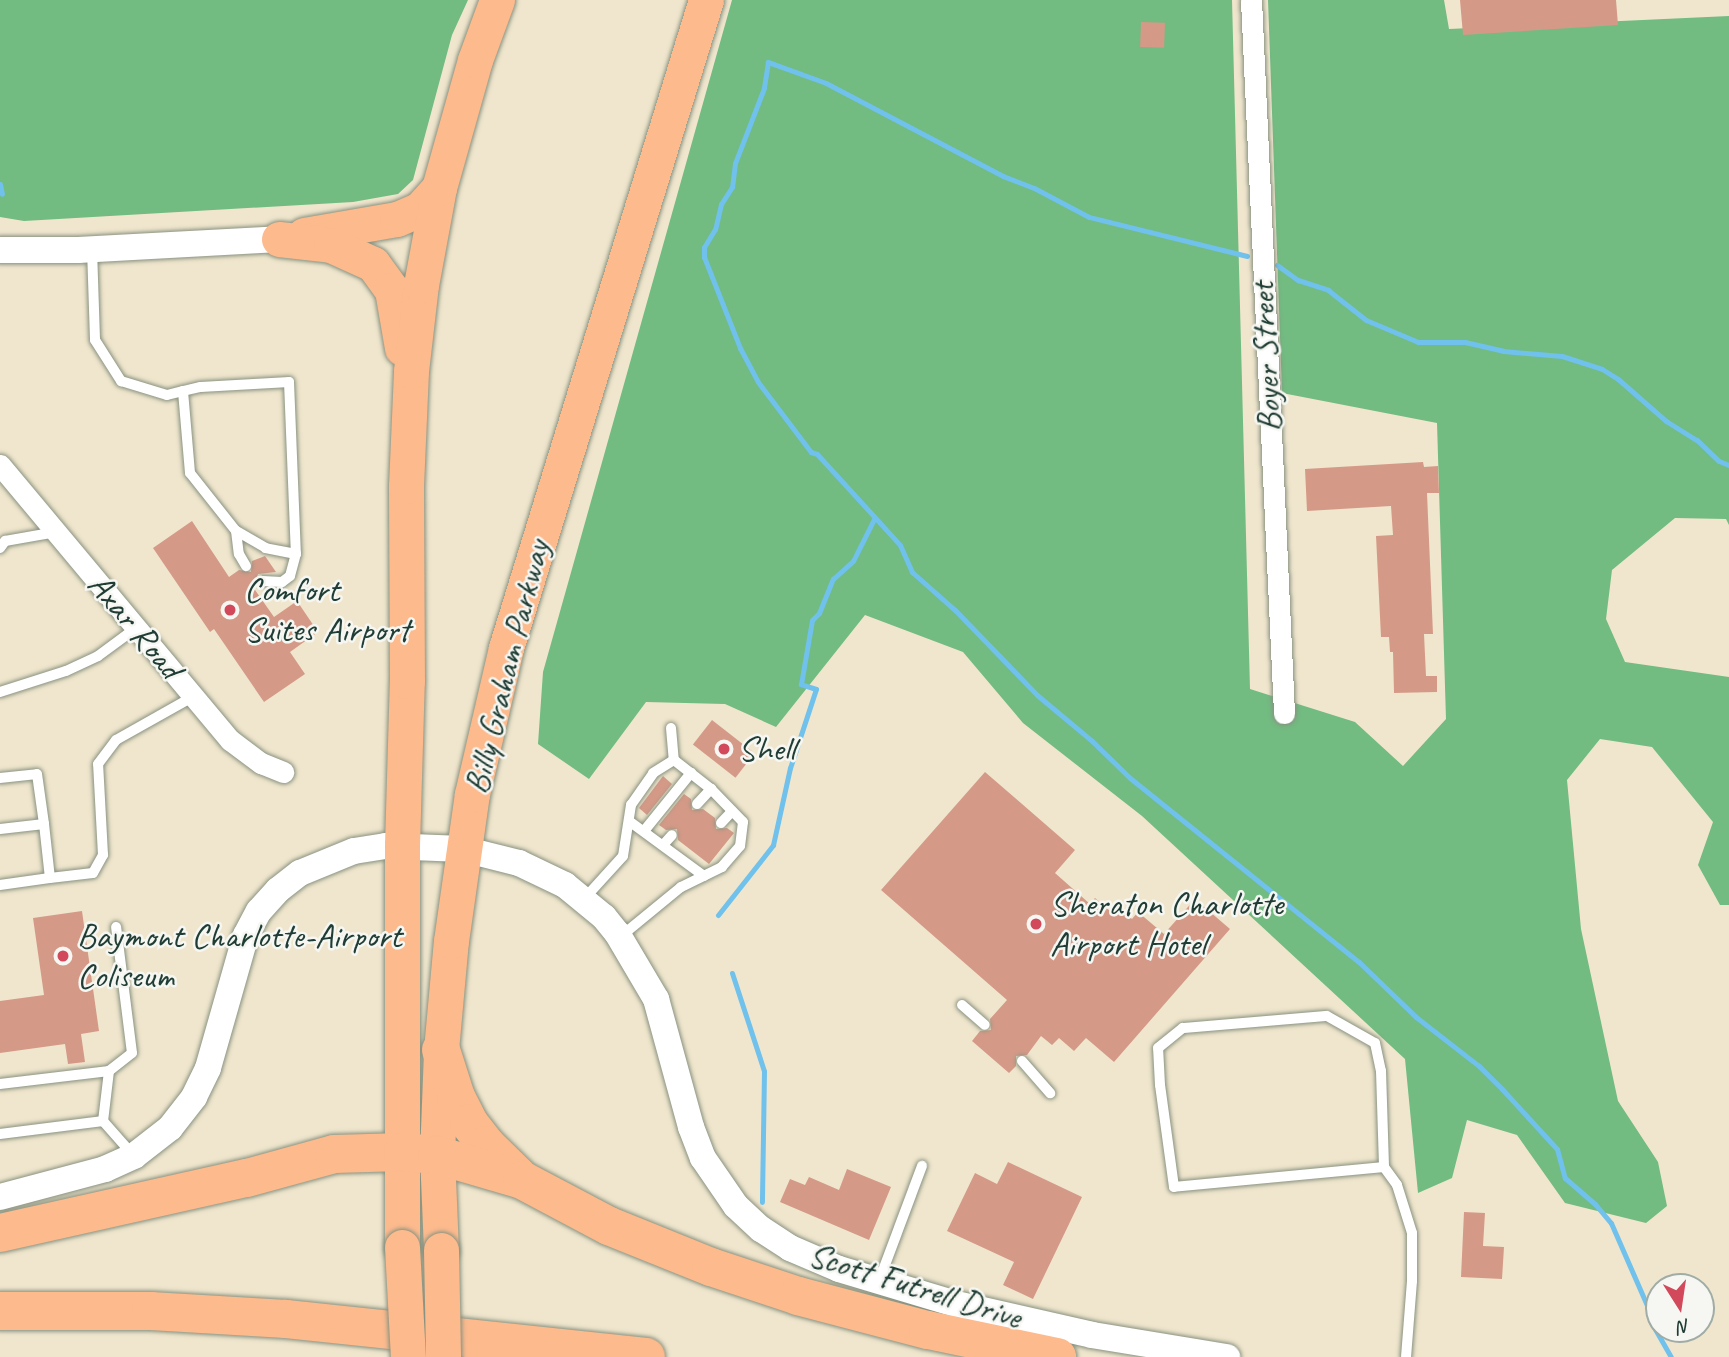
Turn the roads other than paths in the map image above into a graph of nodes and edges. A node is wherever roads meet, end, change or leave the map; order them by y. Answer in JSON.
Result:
{"nodes":[{"id":1,"x":497,"y":0,"type":"edge"},
{"id":2,"x":706,"y":0,"type":"edge"},
{"id":3,"x":1251,"y":0,"type":"edge"},
{"id":4,"x":439,"y":188,"type":"junction"},
{"id":5,"x":279,"y":239,"type":"junction"},
{"id":6,"x":92,"y":249,"type":"junction"},
{"id":7,"x":0,"y":250,"type":"edge"},
{"id":8,"x":183,"y":391,"type":"junction"},
{"id":9,"x":408,"y":425,"type":"junction"},
{"id":10,"x":2,"y":470,"type":"edge"},
{"id":11,"x":236,"y":531,"type":"junction"},
{"id":12,"x":56,"y":532,"type":"junction"},
{"id":13,"x":2,"y":541,"type":"edge"},
{"id":14,"x":296,"y":554,"type":"junction"},
{"id":15,"x":246,"y":566,"type":"dead end"},
{"id":16,"x":262,"y":581,"type":"dead end"},
{"id":17,"x":136,"y":628,"type":"junction"},
{"id":18,"x":0,"y":692,"type":"edge"},
{"id":19,"x":194,"y":696,"type":"junction"},
{"id":20,"x":1284,"y":713,"type":"dead end"},
{"id":21,"x":671,"y":727,"type":"dead end"},
{"id":22,"x":674,"y":760,"type":"junction"},
{"id":23,"x":283,"y":772,"type":"dead end"},
{"id":24,"x":691,"y":773,"type":"junction"},
{"id":25,"x":0,"y":778,"type":"edge"},
{"id":26,"x":711,"y":789,"type":"junction"},
{"id":27,"x":697,"y":804,"type":"dead end"},
{"id":28,"x":732,"y":811,"type":"junction"},
{"id":29,"x":629,"y":821,"type":"junction"},
{"id":30,"x":721,"y":823,"type":"dead end"},
{"id":31,"x":44,"y":824,"type":"junction"},
{"id":32,"x":0,"y":830,"type":"edge"},
{"id":33,"x":643,"y":831,"type":"junction"},
{"id":34,"x":672,"y":835,"type":"dead end"},
{"id":35,"x":402,"y":845,"type":"junction"},
{"id":36,"x":663,"y":845,"type":"junction"},
{"id":37,"x":463,"y":849,"type":"junction"},
{"id":38,"x":695,"y":853,"type":"dead end"},
{"id":39,"x":686,"y":862,"type":"junction"},
{"id":40,"x":704,"y":876,"type":"junction"},
{"id":41,"x":50,"y":878,"type":"junction"},
{"id":42,"x":0,"y":885,"type":"edge"},
{"id":43,"x":584,"y":899,"type":"junction"},
{"id":44,"x":116,"y":927,"type":"dead end"},
{"id":45,"x":620,"y":937,"type":"junction"},
{"id":46,"x":962,"y":1005,"type":"dead end"},
{"id":47,"x":985,"y":1025,"type":"dead end"},
{"id":48,"x":442,"y":1050,"type":"junction"},
{"id":49,"x":1022,"y":1061,"type":"dead end"},
{"id":50,"x":109,"y":1071,"type":"junction"},
{"id":51,"x":0,"y":1084,"type":"edge"},
{"id":52,"x":1050,"y":1093,"type":"dead end"},
{"id":53,"x":103,"y":1121,"type":"junction"},
{"id":54,"x":0,"y":1134,"type":"edge"},
{"id":55,"x":420,"y":1154,"type":"junction"},
{"id":56,"x":134,"y":1156,"type":"junction"},
{"id":57,"x":922,"y":1166,"type":"dead end"},
{"id":58,"x":1384,"y":1167,"type":"junction"},
{"id":59,"x":522,"y":1180,"type":"junction"},
{"id":60,"x":0,"y":1197,"type":"edge"},
{"id":61,"x":0,"y":1233,"type":"edge"},
{"id":62,"x":879,"y":1281,"type":"junction"},
{"id":63,"x":0,"y":1311,"type":"edge"},
{"id":64,"x":408,"y":1357,"type":"edge"},
{"id":65,"x":443,"y":1357,"type":"edge"},
{"id":66,"x":646,"y":1357,"type":"edge"},
{"id":67,"x":1057,"y":1357,"type":"edge"},
{"id":68,"x":1227,"y":1357,"type":"edge"},
{"id":69,"x":1406,"y":1357,"type":"edge"}],
"edges":[{"from":1,"to":4,"type":"highway","name":"Billy Graham Parkway"},
{"from":2,"to":37,"type":"highway","name":"Billy Graham Parkway"},
{"from":3,"to":20,"type":"street","name":"Boyer Street"},
{"from":4,"to":5,"type":"highway"},
{"from":4,"to":9,"type":"highway","name":"Billy Graham Parkway"},
{"from":5,"to":6,"type":"street"},
{"from":5,"to":9,"type":"highway"},
{"from":6,"to":7,"type":"street"},
{"from":6,"to":8,"type":"lane"},
{"from":8,"to":11,"type":"lane"},
{"from":8,"to":14,"type":"lane"},
{"from":9,"to":35,"type":"highway","name":"Billy Graham Parkway"},
{"from":10,"to":12,"type":"street","name":"Axar Road"},
{"from":11,"to":14,"type":"lane"},
{"from":11,"to":15,"type":"lane"},
{"from":12,"to":13,"type":"lane"},
{"from":12,"to":17,"type":"street","name":"Axar Road"},
{"from":14,"to":16,"type":"lane"},
{"from":17,"to":18,"type":"lane"},
{"from":17,"to":19,"type":"street","name":"Axar Road"},
{"from":19,"to":23,"type":"street","name":"Axar Road"},
{"from":19,"to":41,"type":"lane"},
{"from":21,"to":22,"type":"lane"},
{"from":22,"to":24,"type":"lane"},
{"from":22,"to":29,"type":"lane"},
{"from":24,"to":26,"type":"lane"},
{"from":24,"to":33,"type":"lane"},
{"from":25,"to":31,"type":"lane"},
{"from":26,"to":27,"type":"lane"},
{"from":26,"to":28,"type":"lane"},
{"from":28,"to":30,"type":"lane"},
{"from":28,"to":40,"type":"lane"},
{"from":29,"to":33,"type":"lane"},
{"from":29,"to":43,"type":"lane"},
{"from":31,"to":32,"type":"lane"},
{"from":31,"to":41,"type":"lane"},
{"from":33,"to":36,"type":"lane"},
{"from":34,"to":36,"type":"lane"},
{"from":35,"to":37,"type":"street","name":"Scott Futrell Drive"},
{"from":35,"to":55,"type":"highway","name":"Billy Graham Parkway"},
{"from":35,"to":56,"type":"street","name":"Scott Futrell Drive"},
{"from":36,"to":39,"type":"lane"},
{"from":37,"to":43,"type":"street","name":"Scott Futrell Drive"},
{"from":37,"to":48,"type":"highway","name":"Billy Graham Parkway"},
{"from":38,"to":39,"type":"lane"},
{"from":39,"to":40,"type":"lane"},
{"from":40,"to":45,"type":"lane"},
{"from":41,"to":42,"type":"lane"},
{"from":43,"to":45,"type":"street","name":"Scott Futrell Drive"},
{"from":44,"to":50,"type":"lane"},
{"from":45,"to":62,"type":"street","name":"Scott Futrell Drive"},
{"from":46,"to":47,"type":"lane"},
{"from":48,"to":55,"type":"highway","name":"Billy Graham Parkway"},
{"from":48,"to":59,"type":"highway"},
{"from":49,"to":52,"type":"lane"},
{"from":50,"to":51,"type":"lane"},
{"from":50,"to":53,"type":"lane"},
{"from":53,"to":54,"type":"lane"},
{"from":53,"to":56,"type":"lane"},
{"from":55,"to":59,"type":"highway"},
{"from":55,"to":61,"type":"highway"},
{"from":55,"to":64,"type":"highway","name":"Billy Graham Parkway","bridge":true},
{"from":55,"to":65,"type":"highway","name":"Billy Graham Parkway","bridge":true},
{"from":56,"to":60,"type":"street","name":"Scott Futrell Drive"},
{"from":57,"to":62,"type":"lane"},
{"from":58,"to":58,"type":"lane"},
{"from":58,"to":69,"type":"lane"},
{"from":59,"to":67,"type":"highway"},
{"from":62,"to":68,"type":"street","name":"Scott Futrell Drive"},
{"from":63,"to":66,"type":"highway"}]}
